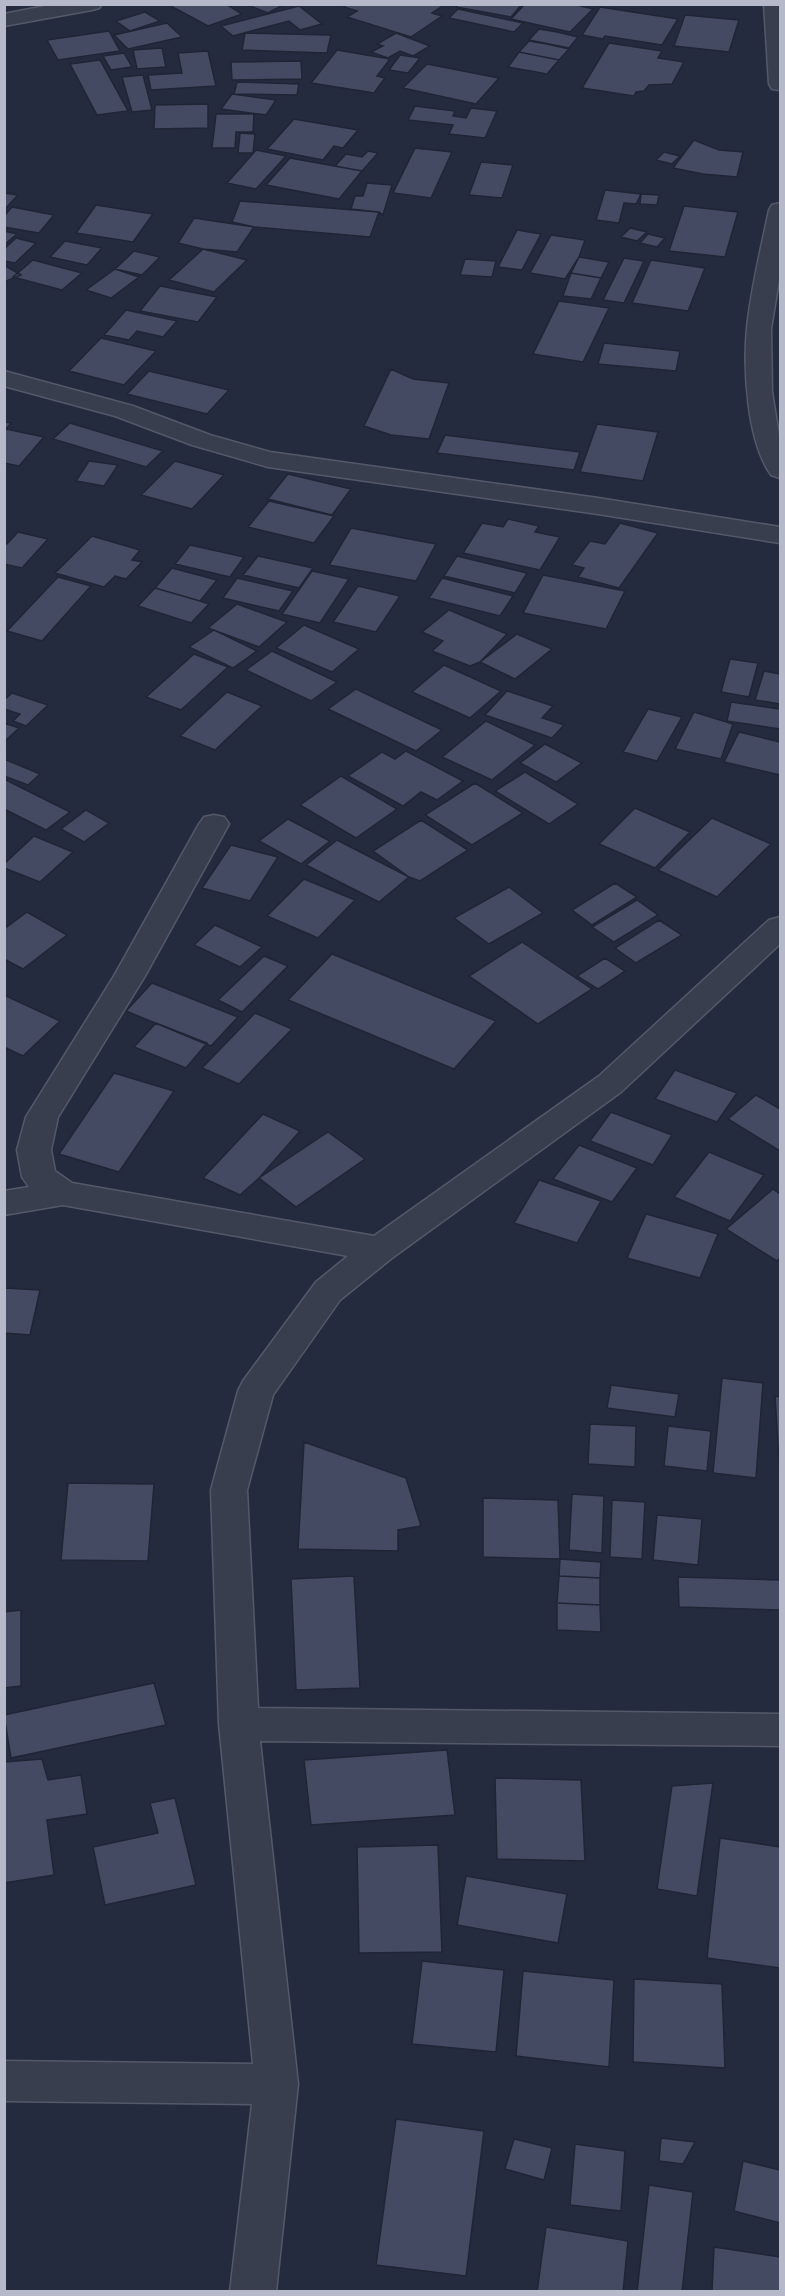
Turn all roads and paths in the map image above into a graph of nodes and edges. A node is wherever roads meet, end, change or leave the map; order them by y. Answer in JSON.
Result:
{"nodes":[{"id":1,"x":92,"y":4,"type":"edge"},
{"id":2,"x":774,"y":4,"type":"edge"},
{"id":3,"x":4,"y":20,"type":"edge"},
{"id":4,"x":780,"y":84,"type":"edge"},
{"id":5,"x":780,"y":210,"type":"edge"},
{"id":6,"x":773,"y":292,"type":"edge"},
{"id":7,"x":4,"y":378,"type":"edge"},
{"id":8,"x":780,"y":470,"type":"edge"},
{"id":9,"x":780,"y":536,"type":"edge"},
{"id":10,"x":214,"y":824,"type":"dead end"},
{"id":11,"x":780,"y":927,"type":"edge"},
{"id":12,"x":63,"y":1192,"type":"junction"},
{"id":13,"x":4,"y":1203,"type":"edge"},
{"id":14,"x":380,"y":1249,"type":"junction"},
{"id":15,"x":239,"y":1724,"type":"junction"},
{"id":16,"x":780,"y":1730,"type":"edge"},
{"id":17,"x":4,"y":2081,"type":"edge"},
{"id":18,"x":276,"y":2084,"type":"junction"},
{"id":19,"x":253,"y":2292,"type":"edge"}],
"edges":[{"from":1,"to":3,"type":"street"},
{"from":2,"to":4,"type":"street"},
{"from":5,"to":6,"type":"street"},
{"from":6,"to":8,"type":"street"},
{"from":7,"to":9,"type":"street"},
{"from":10,"to":12,"type":"street"},
{"from":11,"to":14,"type":"street"},
{"from":12,"to":13,"type":"street"},
{"from":12,"to":14,"type":"street"},
{"from":14,"to":15,"type":"street"},
{"from":15,"to":16,"type":"street"},
{"from":15,"to":18,"type":"street"},
{"from":17,"to":18,"type":"street"},
{"from":18,"to":19,"type":"street"}]}
